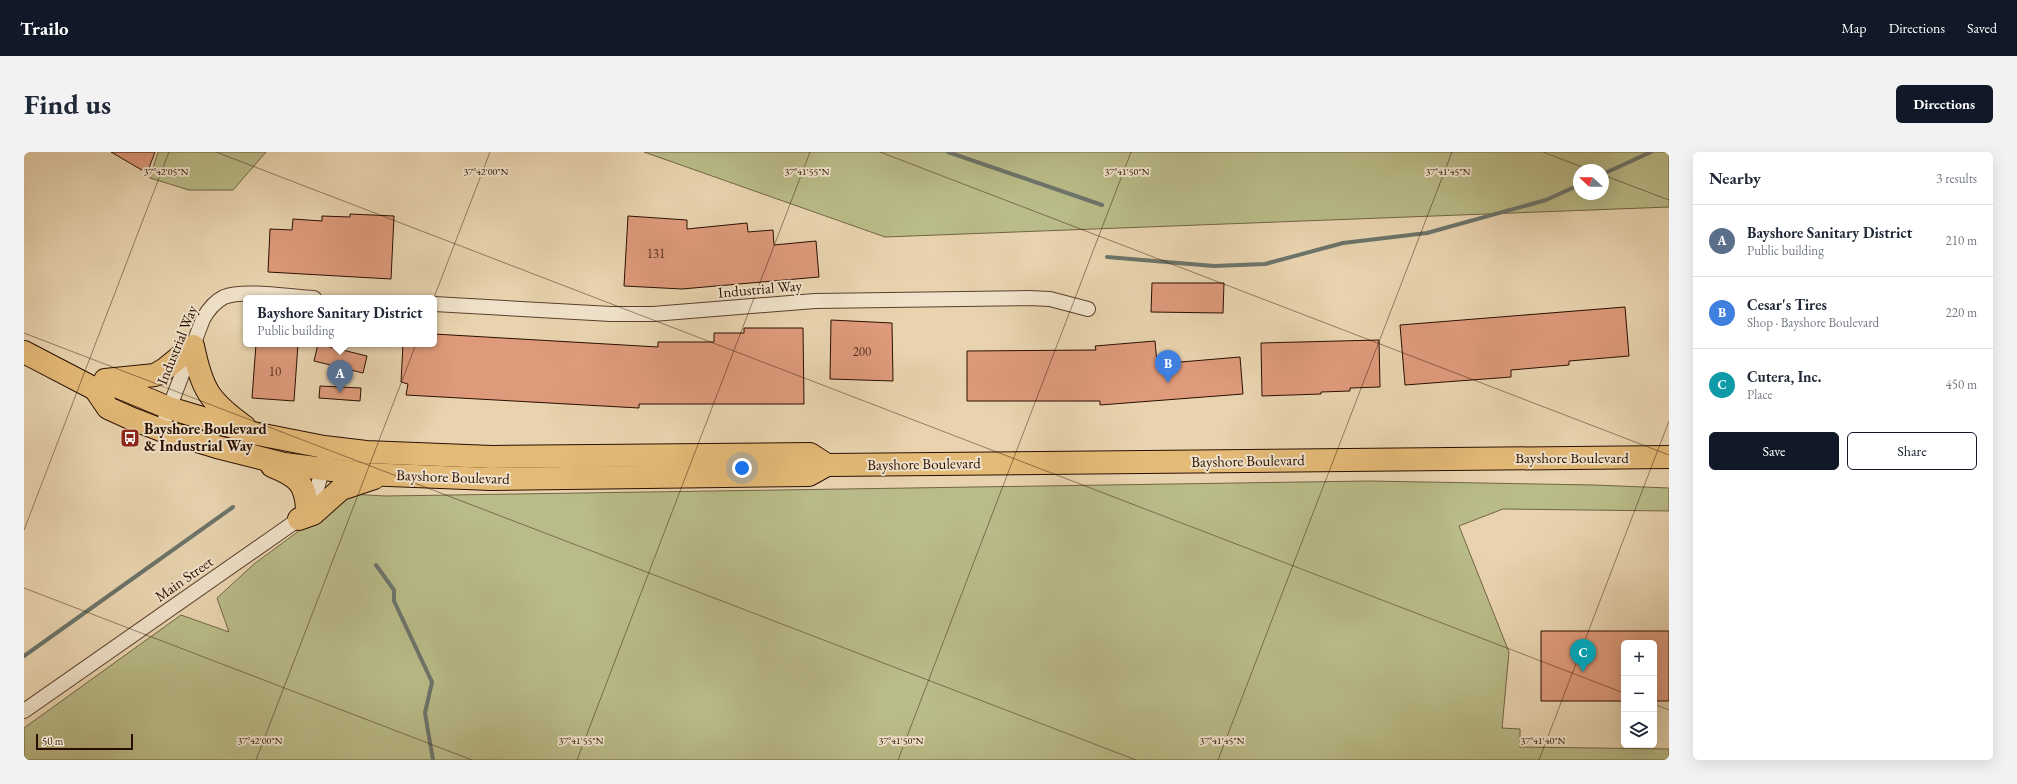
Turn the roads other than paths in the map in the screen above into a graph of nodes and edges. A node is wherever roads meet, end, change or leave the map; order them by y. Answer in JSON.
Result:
{"nodes":[{"id":1,"x":257,"y":295,"type":"edge"},
{"id":2,"x":437,"y":304,"type":"edge"},
{"id":3,"x":1088,"y":309,"type":"dead end"},
{"id":4,"x":193,"y":346,"type":"junction"},
{"id":5,"x":24,"y":352,"type":"edge"},
{"id":6,"x":89,"y":386,"type":"junction"},
{"id":7,"x":170,"y":408,"type":"junction"},
{"id":8,"x":161,"y":430,"type":"junction"},
{"id":9,"x":253,"y":433,"type":"junction"},
{"id":10,"x":324,"y":447,"type":"junction"},
{"id":11,"x":249,"y":456,"type":"junction"},
{"id":12,"x":1669,"y":457,"type":"edge"},
{"id":13,"x":827,"y":465,"type":"junction"},
{"id":14,"x":322,"y":469,"type":"junction"},
{"id":15,"x":386,"y":474,"type":"junction"},
{"id":16,"x":303,"y":515,"type":"junction"},
{"id":17,"x":24,"y":711,"type":"edge"}],
"edges":[{"from":1,"to":4,"type":"street","name":"Industrial Way"},
{"from":2,"to":3,"type":"street","name":"Industrial Way"},
{"from":4,"to":6,"type":"main road"},
{"from":4,"to":7,"type":"street","name":"Industrial Way"},
{"from":4,"to":9,"type":"main road"},
{"from":5,"to":6,"type":"main road","name":"Bayshore Boulevard"},
{"from":6,"to":7,"type":"main road","name":"Bayshore Boulevard"},
{"from":6,"to":8,"type":"main road","name":"Bayshore Boulevard"},
{"from":7,"to":8,"type":"street","name":"Industrial Way"},
{"from":7,"to":9,"type":"main road","name":"Bayshore Boulevard"},
{"from":8,"to":11,"type":"main road","name":"Bayshore Boulevard"},
{"from":9,"to":10,"type":"main road","name":"Bayshore Boulevard"},
{"from":10,"to":13,"type":"main road","name":"Bayshore Boulevard"},
{"from":10,"to":14,"type":"street","name":"Main Street"},
{"from":11,"to":14,"type":"main road","name":"Bayshore Boulevard"},
{"from":11,"to":16,"type":"main road"},
{"from":12,"to":13,"type":"main road","name":"Bayshore Boulevard"},
{"from":13,"to":15,"type":"main road","name":"Bayshore Boulevard"},
{"from":14,"to":15,"type":"main road","name":"Bayshore Boulevard"},
{"from":14,"to":16,"type":"street","name":"Main Street"},
{"from":15,"to":16,"type":"main road"},
{"from":16,"to":17,"type":"street","name":"Main Street"}]}
